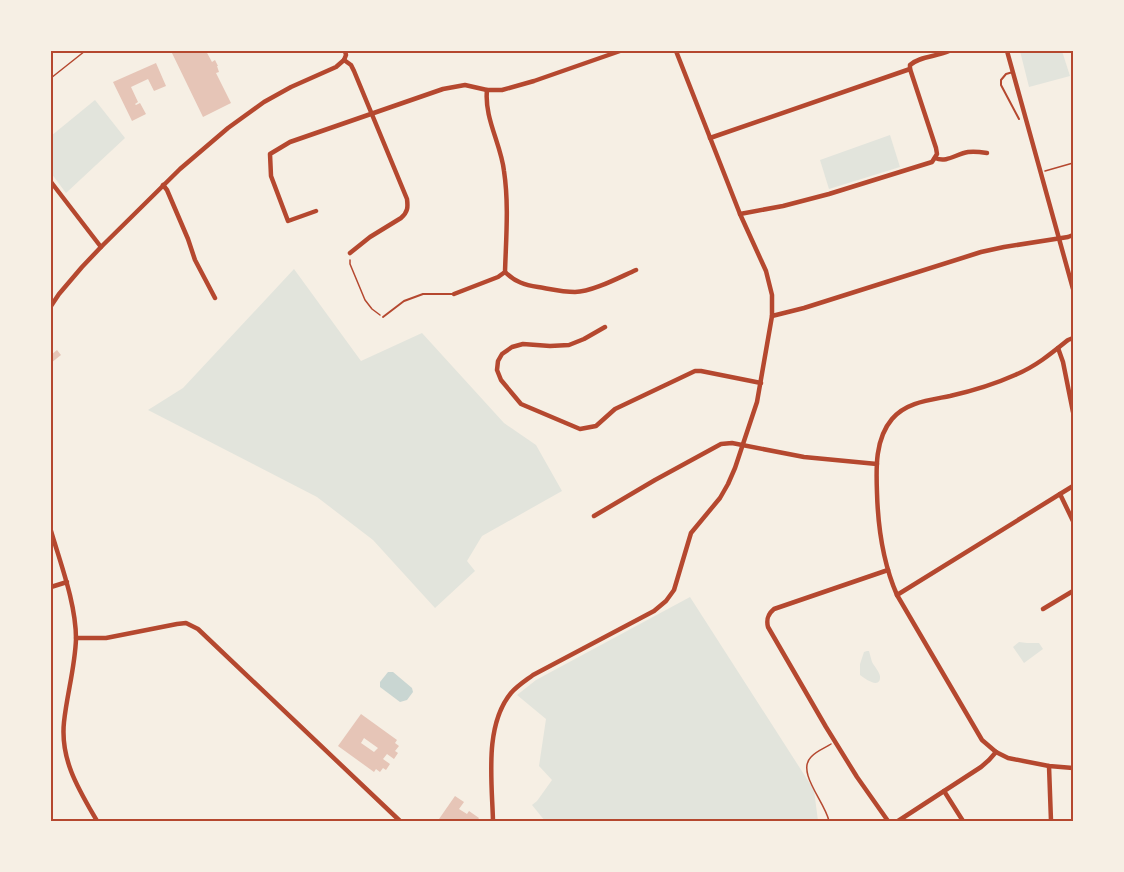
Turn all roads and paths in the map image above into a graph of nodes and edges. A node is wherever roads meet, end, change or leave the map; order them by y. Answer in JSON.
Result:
{"nodes":[{"id":1,"x":85,"y":51,"type":"edge"},
{"id":2,"x":345,"y":51,"type":"edge"},
{"id":3,"x":620,"y":51,"type":"edge"},
{"id":4,"x":676,"y":51,"type":"edge"},
{"id":5,"x":948,"y":51,"type":"edge"},
{"id":6,"x":1007,"y":51,"type":"edge"},
{"id":7,"x":344,"y":60,"type":"junction"},
{"id":8,"x":910,"y":69,"type":"junction"},
{"id":9,"x":1013,"y":72,"type":"junction"},
{"id":10,"x":51,"y":78,"type":"edge"},
{"id":11,"x":487,"y":90,"type":"junction"},
{"id":12,"x":372,"y":113,"type":"junction"},
{"id":13,"x":1019,"y":119,"type":"dead end"},
{"id":14,"x":710,"y":138,"type":"junction"},
{"id":15,"x":987,"y":153,"type":"dead end"},
{"id":16,"x":935,"y":158,"type":"junction"},
{"id":17,"x":1073,"y":163,"type":"edge"},
{"id":18,"x":1052,"y":169,"type":"dead end"},
{"id":19,"x":51,"y":182,"type":"edge"},
{"id":20,"x":163,"y":185,"type":"junction"},
{"id":21,"x":316,"y":211,"type":"dead end"},
{"id":22,"x":740,"y":214,"type":"junction"},
{"id":23,"x":1073,"y":235,"type":"edge"},
{"id":24,"x":1059,"y":238,"type":"junction"},
{"id":25,"x":101,"y":247,"type":"junction"},
{"id":26,"x":350,"y":253,"type":"joint"},
{"id":27,"x":636,"y":270,"type":"dead end"},
{"id":28,"x":505,"y":272,"type":"junction"},
{"id":29,"x":1073,"y":289,"type":"edge"},
{"id":30,"x":454,"y":294,"type":"joint"},
{"id":31,"x":215,"y":298,"type":"dead end"},
{"id":32,"x":51,"y":306,"type":"edge"},
{"id":33,"x":772,"y":316,"type":"junction"},
{"id":34,"x":383,"y":317,"type":"joint"},
{"id":35,"x":604,"y":327,"type":"dead end"},
{"id":36,"x":1073,"y":338,"type":"edge"},
{"id":37,"x":1058,"y":348,"type":"junction"},
{"id":38,"x":761,"y":382,"type":"junction"},
{"id":39,"x":1073,"y":412,"type":"edge"},
{"id":40,"x":742,"y":445,"type":"junction"},
{"id":41,"x":877,"y":464,"type":"junction"},
{"id":42,"x":1073,"y":486,"type":"edge"},
{"id":43,"x":1060,"y":494,"type":"junction"},
{"id":44,"x":594,"y":516,"type":"dead end"},
{"id":45,"x":1073,"y":521,"type":"edge"},
{"id":46,"x":51,"y":531,"type":"edge"},
{"id":47,"x":888,"y":570,"type":"junction"},
{"id":48,"x":67,"y":582,"type":"junction"},
{"id":49,"x":51,"y":587,"type":"edge"},
{"id":50,"x":1073,"y":591,"type":"edge"},
{"id":51,"x":897,"y":595,"type":"junction"},
{"id":52,"x":1043,"y":609,"type":"dead end"},
{"id":53,"x":76,"y":638,"type":"junction"},
{"id":54,"x":835,"y":741,"type":"junction"},
{"id":55,"x":996,"y":752,"type":"junction"},
{"id":56,"x":1049,"y":766,"type":"junction"},
{"id":57,"x":1073,"y":768,"type":"edge"},
{"id":58,"x":945,"y":790,"type":"junction"},
{"id":59,"x":97,"y":821,"type":"edge"},
{"id":60,"x":400,"y":821,"type":"edge"},
{"id":61,"x":493,"y":821,"type":"edge"},
{"id":62,"x":829,"y":821,"type":"edge"},
{"id":63,"x":888,"y":821,"type":"edge"},
{"id":64,"x":898,"y":821,"type":"edge"},
{"id":65,"x":963,"y":821,"type":"edge"},
{"id":66,"x":1051,"y":821,"type":"edge"}],
"edges":[{"from":1,"to":10,"type":"path"},
{"from":2,"to":7,"type":"street"},
{"from":3,"to":11,"type":"street"},
{"from":4,"to":14,"type":"street"},
{"from":5,"to":8,"type":"street"},
{"from":6,"to":9,"type":"street"},
{"from":7,"to":12,"type":"street"},
{"from":7,"to":20,"type":"street"},
{"from":8,"to":14,"type":"street"},
{"from":8,"to":16,"type":"street"},
{"from":9,"to":13,"type":"lane"},
{"from":9,"to":24,"type":"street"},
{"from":11,"to":12,"type":"street"},
{"from":11,"to":28,"type":"street"},
{"from":12,"to":21,"type":"street"},
{"from":12,"to":26,"type":"street"},
{"from":14,"to":22,"type":"street"},
{"from":15,"to":16,"type":"street"},
{"from":16,"to":22,"type":"street"},
{"from":17,"to":18,"type":"path"},
{"from":19,"to":25,"type":"street"},
{"from":20,"to":25,"type":"street"},
{"from":20,"to":31,"type":"street"},
{"from":22,"to":33,"type":"street"},
{"from":23,"to":24,"type":"street"},
{"from":24,"to":29,"type":"street"},
{"from":24,"to":33,"type":"street"},
{"from":25,"to":32,"type":"street"},
{"from":26,"to":34,"type":"path"},
{"from":27,"to":28,"type":"street"},
{"from":28,"to":30,"type":"street"},
{"from":30,"to":34,"type":"lane"},
{"from":33,"to":38,"type":"street"},
{"from":35,"to":38,"type":"street"},
{"from":36,"to":37,"type":"street"},
{"from":37,"to":39,"type":"street"},
{"from":37,"to":41,"type":"street"},
{"from":38,"to":40,"type":"street"},
{"from":40,"to":41,"type":"street"},
{"from":40,"to":44,"type":"street"},
{"from":40,"to":61,"type":"street"},
{"from":41,"to":47,"type":"street"},
{"from":42,"to":43,"type":"street"},
{"from":43,"to":45,"type":"street"},
{"from":43,"to":51,"type":"street"},
{"from":46,"to":48,"type":"street"},
{"from":47,"to":51,"type":"street"},
{"from":47,"to":54,"type":"street"},
{"from":48,"to":49,"type":"street"},
{"from":48,"to":53,"type":"street"},
{"from":50,"to":52,"type":"street"},
{"from":51,"to":55,"type":"street"},
{"from":53,"to":59,"type":"street"},
{"from":53,"to":60,"type":"street"},
{"from":54,"to":62,"type":"path"},
{"from":54,"to":63,"type":"street"},
{"from":55,"to":56,"type":"street"},
{"from":55,"to":58,"type":"street"},
{"from":56,"to":57,"type":"street"},
{"from":56,"to":66,"type":"street"},
{"from":58,"to":64,"type":"street"},
{"from":58,"to":65,"type":"street"}]}
